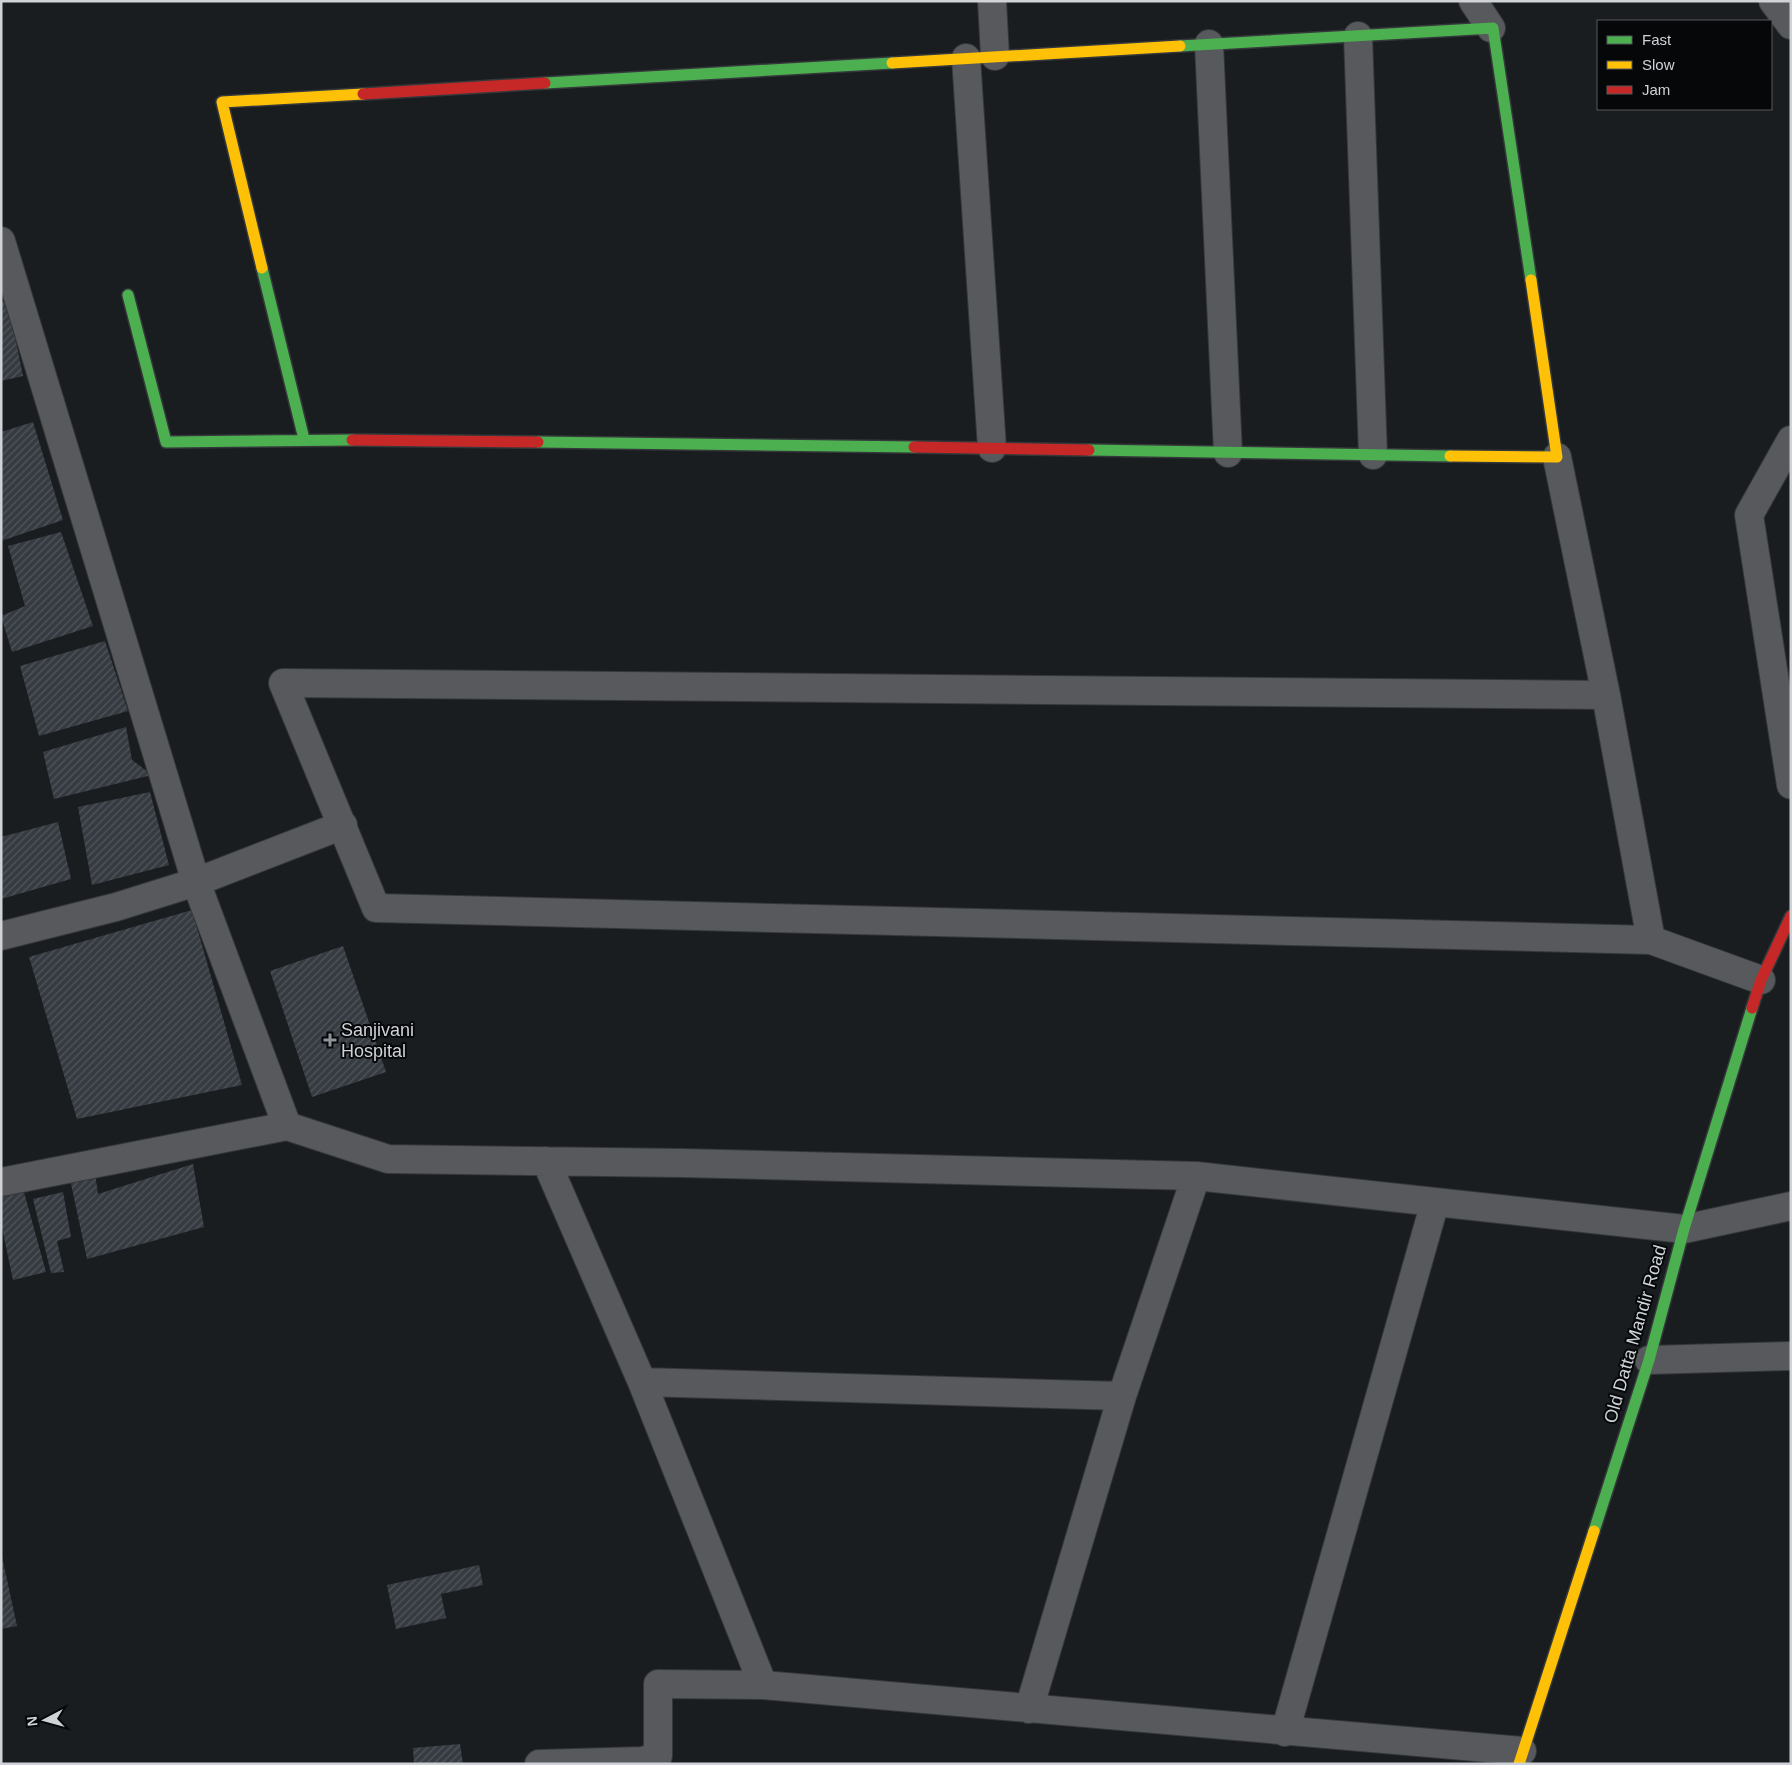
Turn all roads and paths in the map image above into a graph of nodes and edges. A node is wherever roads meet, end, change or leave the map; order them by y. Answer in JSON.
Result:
{"nodes":[{"id":1,"x":992,"y":1,"type":"edge"},
{"id":2,"x":1473,"y":1,"type":"edge"},
{"id":3,"x":1773,"y":1,"type":"edge"},
{"id":4,"x":1791,"y":25,"type":"edge"},
{"id":5,"x":1492,"y":28,"type":"junction"},
{"id":6,"x":1358,"y":36,"type":"junction"},
{"id":7,"x":1209,"y":44,"type":"junction"},
{"id":8,"x":995,"y":56,"type":"junction"},
{"id":9,"x":966,"y":58,"type":"junction"},
{"id":10,"x":1,"y":241,"type":"edge"},
{"id":11,"x":128,"y":295,"type":"dead end"},
{"id":12,"x":304,"y":439,"type":"junction"},
{"id":13,"x":1791,"y":440,"type":"edge"},
{"id":14,"x":992,"y":448,"type":"junction"},
{"id":15,"x":1228,"y":453,"type":"junction"},
{"id":16,"x":1374,"y":456,"type":"junction"},
{"id":17,"x":1558,"y":456,"type":"junction"},
{"id":18,"x":1606,"y":695,"type":"junction"},
{"id":19,"x":1791,"y":784,"type":"edge"},
{"id":20,"x":343,"y":825,"type":"junction"},
{"id":21,"x":196,"y":882,"type":"junction"},
{"id":22,"x":1791,"y":916,"type":"edge"},
{"id":23,"x":1,"y":936,"type":"edge"},
{"id":24,"x":1651,"y":940,"type":"junction"},
{"id":25,"x":1761,"y":980,"type":"junction"},
{"id":26,"x":287,"y":1126,"type":"junction"},
{"id":27,"x":546,"y":1161,"type":"junction"},
{"id":28,"x":1196,"y":1176,"type":"junction"},
{"id":29,"x":1,"y":1182,"type":"edge"},
{"id":30,"x":1435,"y":1202,"type":"junction"},
{"id":31,"x":1791,"y":1206,"type":"edge"},
{"id":32,"x":1684,"y":1228,"type":"junction"},
{"id":33,"x":1791,"y":1356,"type":"edge"},
{"id":34,"x":1649,"y":1360,"type":"junction"},
{"id":35,"x":642,"y":1382,"type":"junction"},
{"id":36,"x":1122,"y":1396,"type":"junction"},
{"id":37,"x":763,"y":1685,"type":"junction"},
{"id":38,"x":1029,"y":1709,"type":"junction"},
{"id":39,"x":1285,"y":1732,"type":"junction"},
{"id":40,"x":1520,"y":1757,"type":"edge"},
{"id":41,"x":659,"y":1760,"type":"edge"},
{"id":42,"x":538,"y":1764,"type":"edge"}],
"edges":[{"from":1,"to":8,"type":"street"},
{"from":2,"to":5,"type":"street"},
{"from":3,"to":4,"type":"street"},
{"from":5,"to":6,"type":"street"},
{"from":5,"to":17,"type":"street"},
{"from":6,"to":7,"type":"street"},
{"from":6,"to":16,"type":"street"},
{"from":7,"to":8,"type":"street"},
{"from":7,"to":15,"type":"street"},
{"from":8,"to":9,"type":"street"},
{"from":9,"to":12,"type":"street"},
{"from":9,"to":14,"type":"street"},
{"from":10,"to":21,"type":"street"},
{"from":11,"to":12,"type":"street"},
{"from":12,"to":14,"type":"street"},
{"from":13,"to":19,"type":"street"},
{"from":14,"to":15,"type":"street"},
{"from":15,"to":16,"type":"street"},
{"from":16,"to":17,"type":"street"},
{"from":17,"to":18,"type":"street"},
{"from":18,"to":20,"type":"street"},
{"from":18,"to":24,"type":"street"},
{"from":20,"to":21,"type":"street"},
{"from":20,"to":24,"type":"street"},
{"from":21,"to":23,"type":"street"},
{"from":21,"to":26,"type":"street"},
{"from":22,"to":25,"type":"street","name":"Old Datta Mandir Road"},
{"from":24,"to":25,"type":"street"},
{"from":25,"to":32,"type":"street","name":"Old Datta Mandir Road"},
{"from":26,"to":27,"type":"street"},
{"from":26,"to":29,"type":"street"},
{"from":27,"to":28,"type":"street"},
{"from":27,"to":35,"type":"street"},
{"from":28,"to":30,"type":"street"},
{"from":28,"to":36,"type":"street"},
{"from":30,"to":32,"type":"street"},
{"from":30,"to":39,"type":"street"},
{"from":31,"to":32,"type":"street"},
{"from":32,"to":34,"type":"street","name":"Old Datta Mandir Road"},
{"from":33,"to":34,"type":"street"},
{"from":34,"to":40,"type":"street","name":"Old Datta Mandir Road"},
{"from":35,"to":36,"type":"street"},
{"from":35,"to":37,"type":"street"},
{"from":36,"to":38,"type":"street"},
{"from":37,"to":38,"type":"street"},
{"from":37,"to":41,"type":"street"},
{"from":38,"to":39,"type":"street"},
{"from":39,"to":40,"type":"street"},
{"from":41,"to":42,"type":"street"}]}
